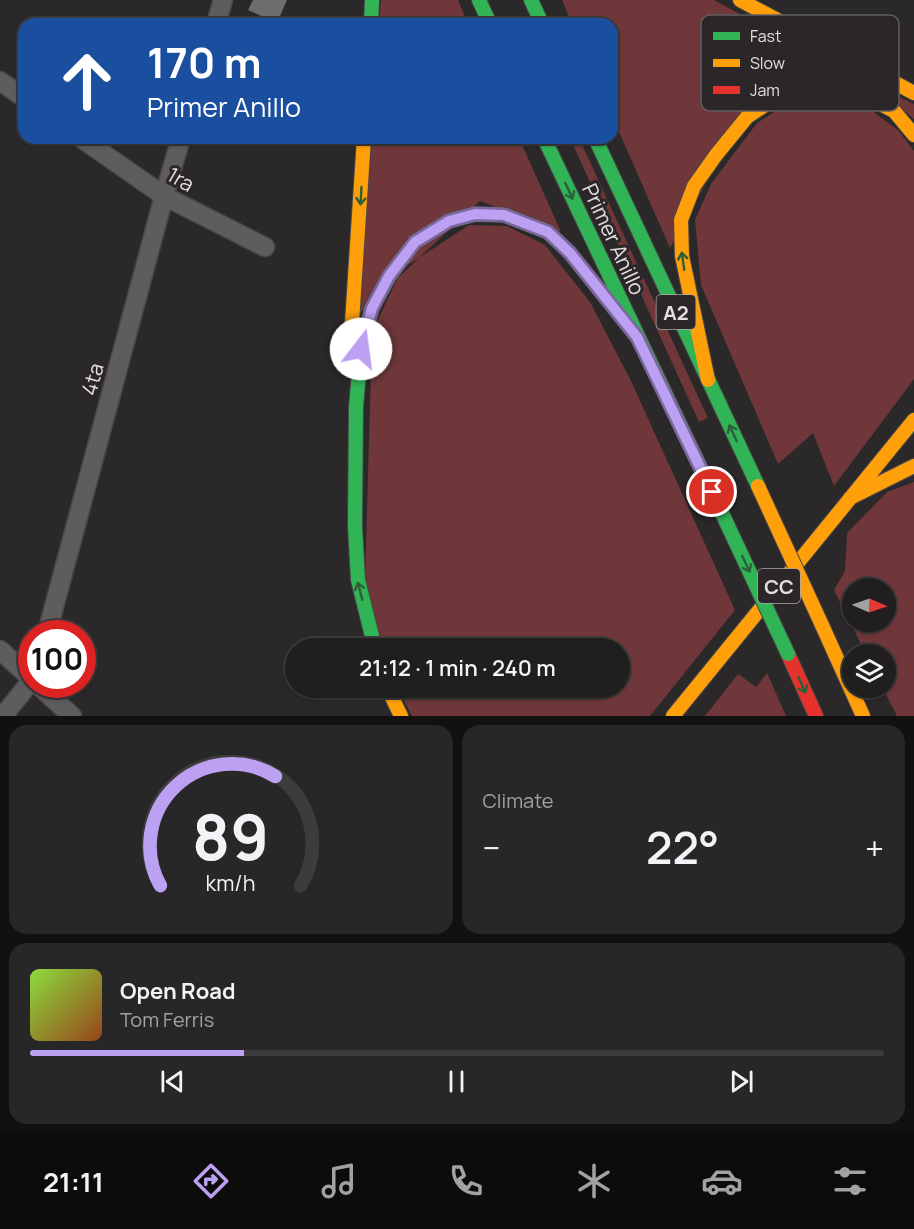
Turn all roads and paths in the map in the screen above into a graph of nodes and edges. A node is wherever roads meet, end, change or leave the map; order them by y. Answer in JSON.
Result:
{"nodes":[{"id":1,"x":223,"y":0,"type":"edge"},
{"id":2,"x":372,"y":0,"type":"edge"},
{"id":3,"x":479,"y":0,"type":"edge"},
{"id":4,"x":531,"y":0,"type":"edge"},
{"id":5,"x":740,"y":0,"type":"edge"},
{"id":6,"x":768,"y":15,"type":"edge"},
{"id":7,"x":218,"y":18,"type":"edge"},
{"id":8,"x":370,"y":18,"type":"edge"},
{"id":9,"x":487,"y":18,"type":"edge"},
{"id":10,"x":539,"y":18,"type":"edge"},
{"id":11,"x":0,"y":81,"type":"edge"},
{"id":12,"x":899,"y":85,"type":"edge"},
{"id":13,"x":914,"y":93,"type":"edge"},
{"id":14,"x":18,"y":94,"type":"edge"},
{"id":15,"x":756,"y":111,"type":"edge"},
{"id":16,"x":894,"y":111,"type":"edge"},
{"id":17,"x":914,"y":135,"type":"edge"},
{"id":18,"x":90,"y":144,"type":"edge"},
{"id":19,"x":179,"y":144,"type":"edge"},
{"id":20,"x":364,"y":144,"type":"edge"},
{"id":21,"x":547,"y":144,"type":"edge"},
{"id":22,"x":598,"y":144,"type":"edge"},
{"id":23,"x":164,"y":196,"type":"junction"},
{"id":24,"x":265,"y":248,"type":"dead end"},
{"id":25,"x":637,"y":337,"type":"junction"},
{"id":26,"x":708,"y":380,"type":"junction"},
{"id":27,"x":914,"y":420,"type":"edge"},
{"id":28,"x":342,"y":457,"type":"dead end"},
{"id":29,"x":914,"y":466,"type":"edge"},
{"id":30,"x":850,"y":498,"type":"junction"},
{"id":31,"x":346,"y":582,"type":"dead end"},
{"id":32,"x":50,"y":620,"type":"edge"},
{"id":33,"x":360,"y":638,"type":"edge"},
{"id":34,"x":372,"y":638,"type":"edge"},
{"id":35,"x":0,"y":650,"type":"edge"},
{"id":36,"x":18,"y":667,"type":"edge"},
{"id":37,"x":18,"y":697,"type":"edge"},
{"id":38,"x":52,"y":698,"type":"edge"},
{"id":39,"x":378,"y":698,"type":"edge"},
{"id":40,"x":392,"y":698,"type":"edge"},
{"id":41,"x":381,"y":706,"type":"dead end"},
{"id":42,"x":3,"y":716,"type":"edge"},
{"id":43,"x":72,"y":716,"type":"edge"},
{"id":44,"x":401,"y":716,"type":"edge"},
{"id":45,"x":673,"y":716,"type":"edge"},
{"id":46,"x":816,"y":716,"type":"edge"},
{"id":47,"x":863,"y":716,"type":"edge"}],
"edges":[{"from":1,"to":7,"type":"street"},
{"from":2,"to":8,"type":"main road"},
{"from":3,"to":9,"type":"main road"},
{"from":4,"to":10,"type":"main road"},
{"from":5,"to":6,"type":"main road"},
{"from":11,"to":14,"type":"street"},
{"from":12,"to":13,"type":"main road"},
{"from":26,"to":15,"type":"main road","one_way":true},
{"from":16,"to":17,"type":"main road","one_way":true},
{"from":18,"to":23,"type":"street","name":"1ra"},
{"from":19,"to":23,"type":"street","name":"4ta"},
{"from":20,"to":28,"type":"main road","one_way":true},
{"from":21,"to":25,"type":"main road","name":"Primer Anillo","number":"A2","one_way":true},
{"from":22,"to":26,"type":"main road","name":"Primer Anillo","number":"A2"},
{"from":23,"to":24,"type":"street","name":"1ra"},
{"from":23,"to":32,"type":"street","name":"4ta"},
{"from":34,"to":25,"type":"main road","one_way":true},
{"from":25,"to":46,"type":"main road","name":"Primer Anillo","number":"A2","one_way":true,"bridge":true},
{"from":47,"to":26,"type":"main road","name":"Primer Anillo","number":"A2","one_way":true,"bridge":true},
{"from":27,"to":30,"type":"main road","number":"CC"},
{"from":29,"to":30,"type":"main road"},
{"from":30,"to":45,"type":"main road","number":"CC"},
{"from":31,"to":33,"type":"main road"},
{"from":35,"to":36,"type":"street"},
{"from":37,"to":42,"type":"street"},
{"from":38,"to":43,"type":"street"},
{"from":39,"to":41,"type":"main road"},
{"from":40,"to":44,"type":"main road"}]}
